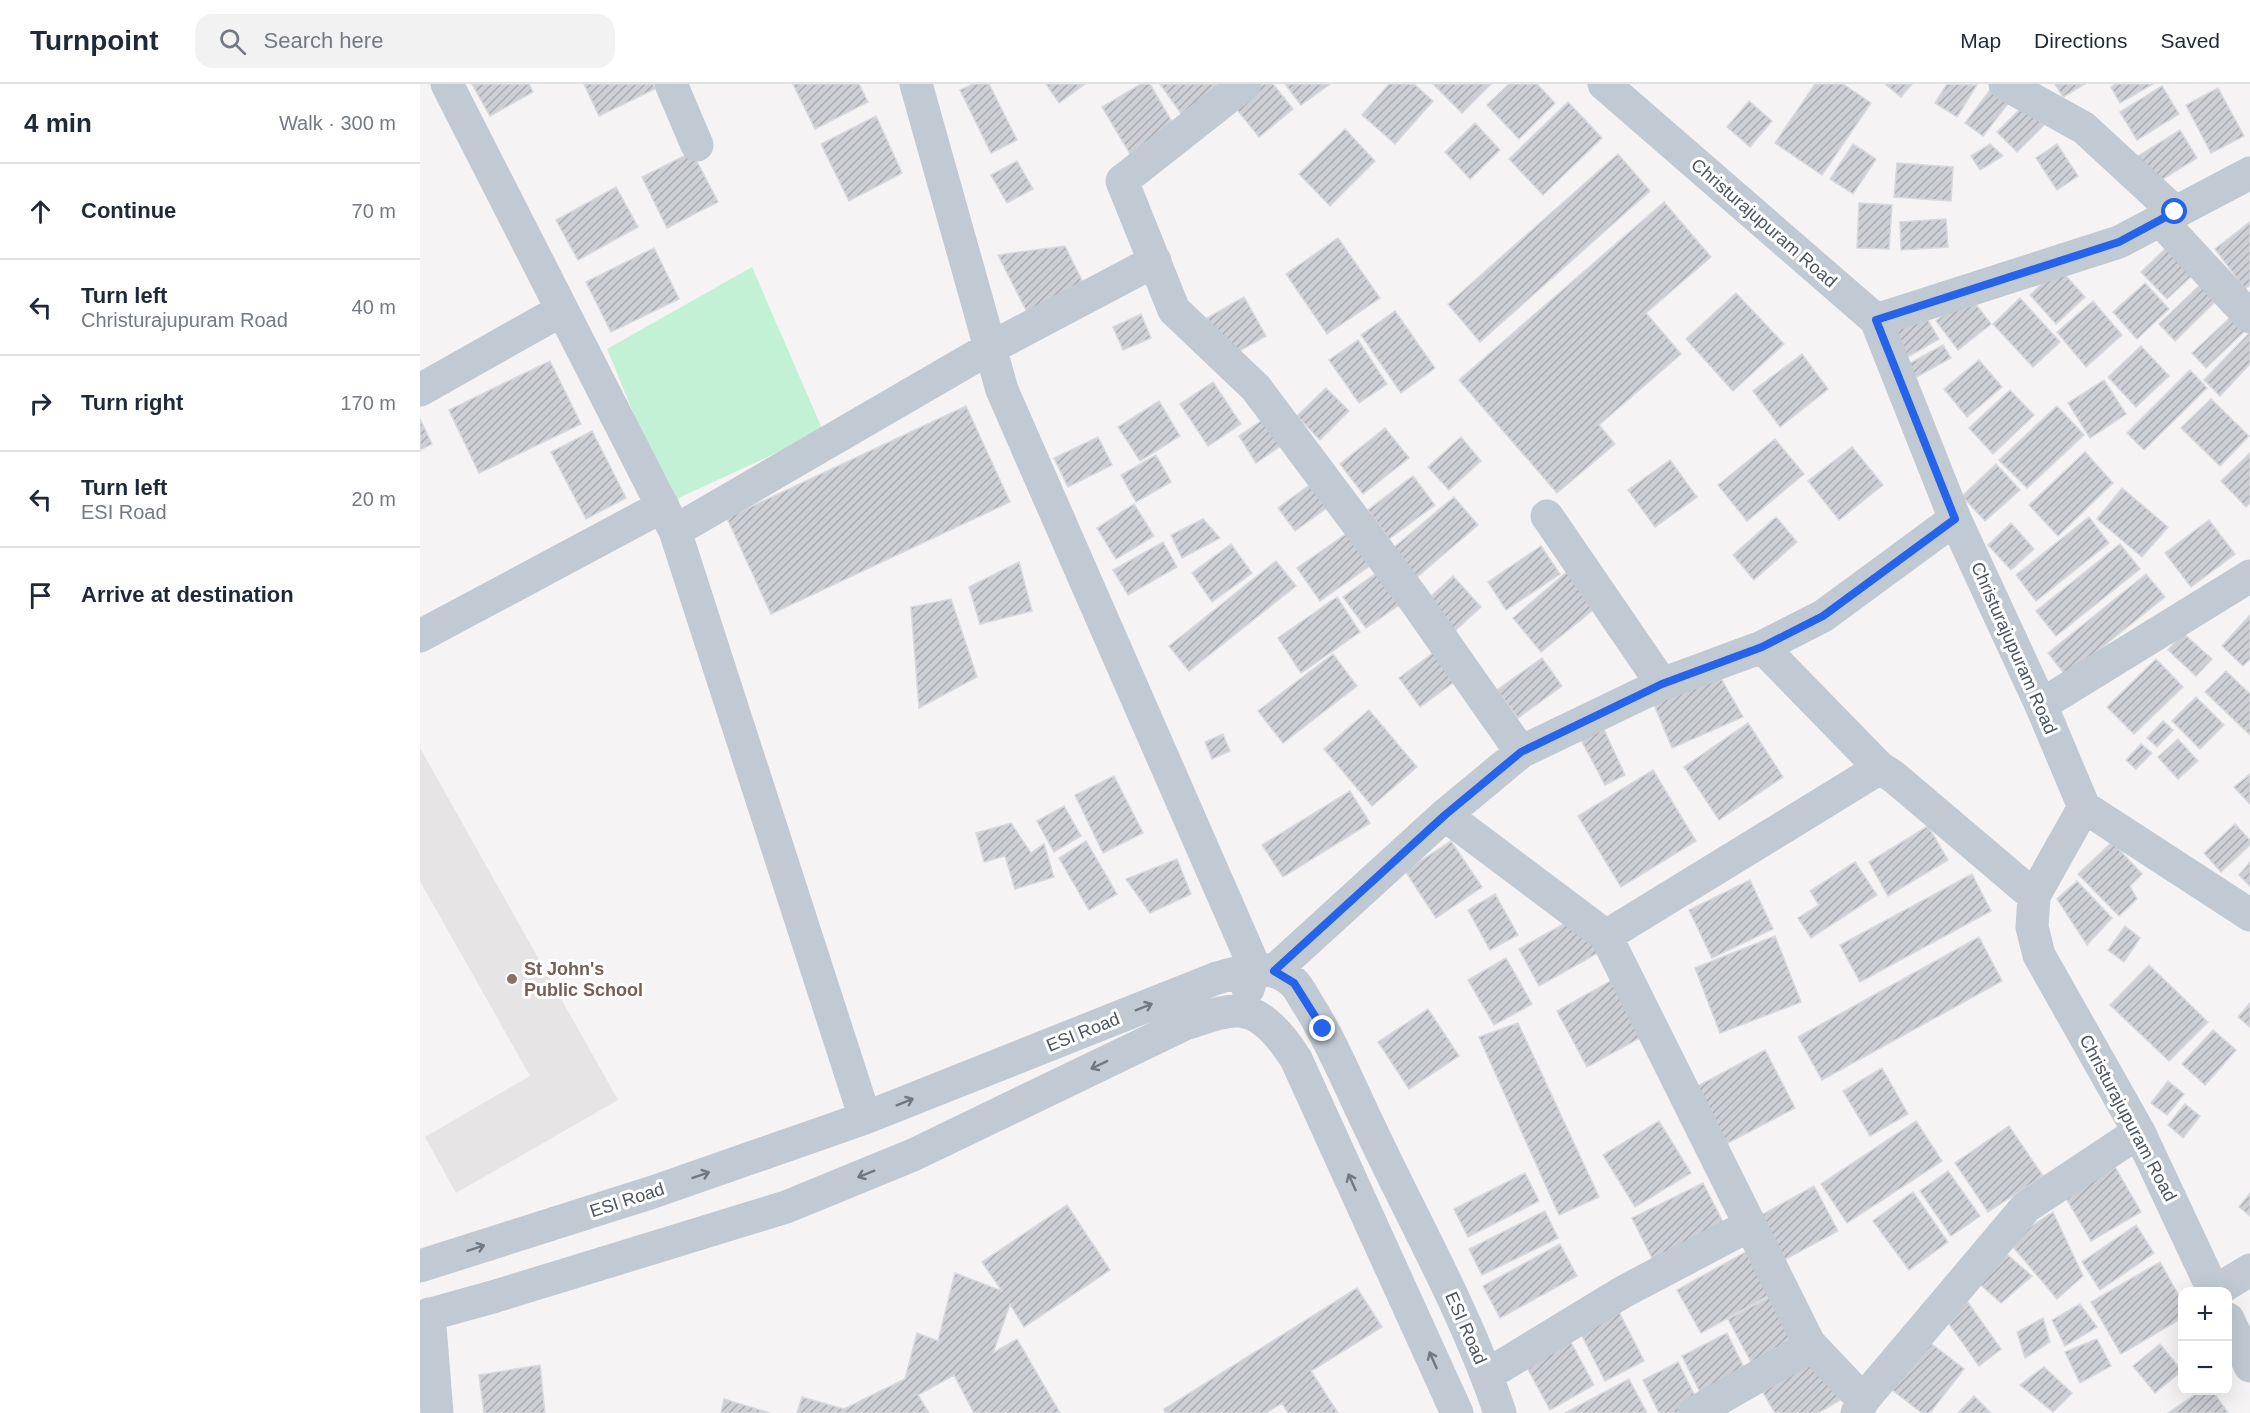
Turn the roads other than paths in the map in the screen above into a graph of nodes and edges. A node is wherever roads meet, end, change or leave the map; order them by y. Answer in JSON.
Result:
{"nodes":[{"id":1,"x":447,"y":84,"type":"edge"},
{"id":2,"x":671,"y":84,"type":"edge"},
{"id":3,"x":916,"y":84,"type":"edge"},
{"id":4,"x":1245,"y":84,"type":"edge"},
{"id":5,"x":1604,"y":84,"type":"edge"},
{"id":6,"x":2005,"y":84,"type":"edge"},
{"id":7,"x":697,"y":145,"type":"dead end"},
{"id":8,"x":2250,"y":173,"type":"edge"},
{"id":9,"x":2167,"y":216,"type":"junction"},
{"id":10,"x":1155,"y":261,"type":"junction"},
{"id":11,"x":562,"y":310,"type":"junction"},
{"id":12,"x":2250,"y":317,"type":"edge"},
{"id":13,"x":1876,"y":320,"type":"junction"},
{"id":14,"x":990,"y":348,"type":"junction"},
{"id":15,"x":420,"y":390,"type":"edge"},
{"id":16,"x":1546,"y":516,"type":"dead end"},
{"id":17,"x":669,"y":519,"type":"junction"},
{"id":18,"x":1955,"y":519,"type":"junction"},
{"id":19,"x":2250,"y":576,"type":"edge"},
{"id":20,"x":420,"y":636,"type":"edge"},
{"id":21,"x":1762,"y":647,"type":"junction"},
{"id":22,"x":1662,"y":684,"type":"junction"},
{"id":23,"x":2041,"y":705,"type":"junction"},
{"id":24,"x":1521,"y":752,"type":"junction"},
{"id":25,"x":1880,"y":768,"type":"junction"},
{"id":26,"x":2084,"y":807,"type":"junction"},
{"id":27,"x":1445,"y":815,"type":"junction"},
{"id":28,"x":2034,"y":896,"type":"junction"},
{"id":29,"x":2250,"y":915,"type":"edge"},
{"id":30,"x":1605,"y":936,"type":"junction"},
{"id":31,"x":1265,"y":970,"type":"junction"},
{"id":32,"x":1241,"y":1011,"type":"junction"},
{"id":33,"x":865,"y":1118,"type":"junction"},
{"id":34,"x":2139,"y":1132,"type":"junction"},
{"id":35,"x":1750,"y":1225,"type":"junction"},
{"id":36,"x":420,"y":1266,"type":"edge"},
{"id":37,"x":2250,"y":1270,"type":"edge"},
{"id":38,"x":2212,"y":1287,"type":"edge"},
{"id":39,"x":2222,"y":1287,"type":"edge"},
{"id":40,"x":424,"y":1316,"type":"edge"},
{"id":41,"x":2232,"y":1328,"type":"edge"},
{"id":42,"x":1809,"y":1343,"type":"junction"},
{"id":43,"x":2250,"y":1366,"type":"edge"},
{"id":44,"x":1487,"y":1375,"type":"junction"},
{"id":45,"x":1860,"y":1406,"type":"edge"},
{"id":46,"x":437,"y":1413,"type":"edge"},
{"id":47,"x":1457,"y":1413,"type":"edge"},
{"id":48,"x":1500,"y":1413,"type":"edge"},
{"id":49,"x":1694,"y":1413,"type":"edge"}],
"edges":[{"from":1,"to":11,"type":"street"},
{"from":2,"to":7,"type":"street"},
{"from":3,"to":14,"type":"street"},
{"from":4,"to":10,"type":"street"},
{"from":5,"to":13,"type":"street","name":"Christurajupuram Road"},
{"from":6,"to":9,"type":"street"},
{"from":8,"to":9,"type":"street"},
{"from":9,"to":12,"type":"street"},
{"from":9,"to":13,"type":"street"},
{"from":10,"to":14,"type":"street"},
{"from":10,"to":24,"type":"street"},
{"from":11,"to":15,"type":"street"},
{"from":11,"to":17,"type":"street"},
{"from":13,"to":18,"type":"street","name":"Christurajupuram Road"},
{"from":14,"to":17,"type":"street"},
{"from":14,"to":31,"type":"street"},
{"from":16,"to":22,"type":"street"},
{"from":17,"to":20,"type":"street"},
{"from":17,"to":33,"type":"street"},
{"from":18,"to":21,"type":"street"},
{"from":18,"to":23,"type":"street","name":"Christurajupuram Road"},
{"from":19,"to":23,"type":"street"},
{"from":21,"to":22,"type":"street"},
{"from":21,"to":25,"type":"street"},
{"from":22,"to":24,"type":"street"},
{"from":23,"to":26,"type":"street","name":"Christurajupuram Road"},
{"from":24,"to":27,"type":"street"},
{"from":25,"to":28,"type":"street"},
{"from":25,"to":30,"type":"street"},
{"from":26,"to":28,"type":"street","name":"Christurajupuram Road"},
{"from":26,"to":29,"type":"street"},
{"from":27,"to":30,"type":"street"},
{"from":27,"to":31,"type":"street"},
{"from":28,"to":34,"type":"street","name":"Christurajupuram Road"},
{"from":30,"to":35,"type":"street"},
{"from":31,"to":32,"type":"street"},
{"from":33,"to":31,"type":"street","name":"ESI Road","one_way":true},
{"from":31,"to":44,"type":"street","name":"ESI Road"},
{"from":32,"to":40,"type":"street","name":"ESI Road","one_way":true},
{"from":47,"to":32,"type":"street","one_way":true},
{"from":36,"to":33,"type":"street","name":"ESI Road","one_way":true},
{"from":34,"to":38,"type":"street","name":"Christurajupuram Road"},
{"from":34,"to":45,"type":"street"},
{"from":35,"to":42,"type":"street"},
{"from":35,"to":44,"type":"street"},
{"from":37,"to":39,"type":"street"},
{"from":40,"to":46,"type":"street"},
{"from":41,"to":43,"type":"street"},
{"from":42,"to":45,"type":"street"},
{"from":42,"to":49,"type":"street"},
{"from":44,"to":48,"type":"street","name":"ESI Road"}]}
